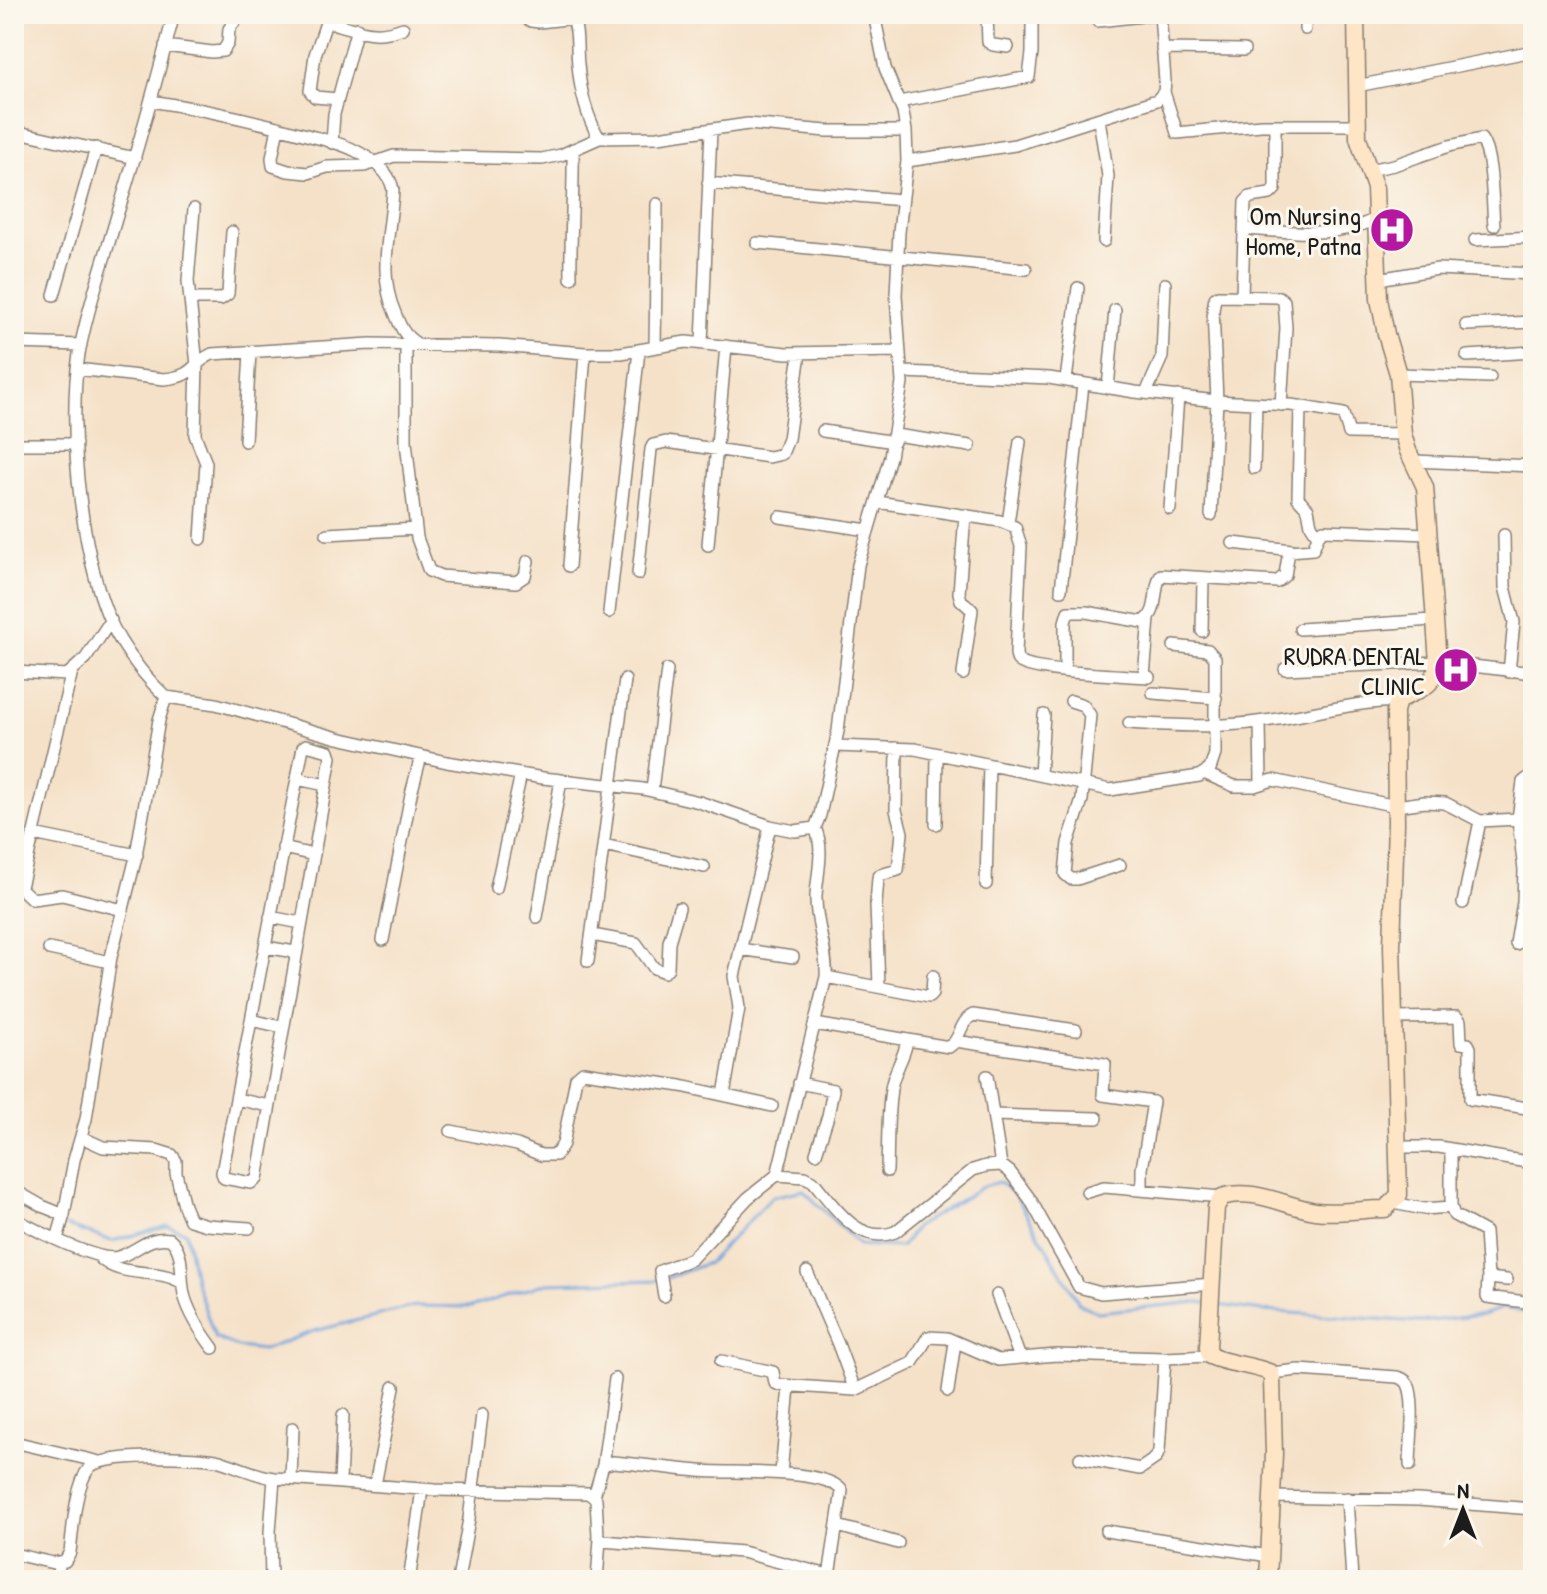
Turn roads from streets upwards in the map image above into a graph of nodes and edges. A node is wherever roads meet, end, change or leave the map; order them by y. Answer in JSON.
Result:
{"nodes":[{"id":1,"x":174,"y":14,"type":"edge"},
{"id":2,"x":240,"y":14,"type":"edge"},
{"id":3,"x":519,"y":14,"type":"edge"},
{"id":4,"x":612,"y":14,"type":"edge"},
{"id":5,"x":874,"y":14,"type":"edge"},
{"id":6,"x":987,"y":14,"type":"edge"},
{"id":7,"x":1032,"y":14,"type":"edge"},
{"id":8,"x":1160,"y":14,"type":"edge"},
{"id":9,"x":1306,"y":14,"type":"edge"},
{"id":10,"x":1356,"y":14,"type":"edge"},
{"id":11,"x":325,"y":17,"type":"edge"},
{"id":12,"x":572,"y":17,"type":"edge"},
{"id":13,"x":1098,"y":21,"type":"dead end"},
{"id":14,"x":357,"y":28,"type":"junction"},
{"id":15,"x":403,"y":28,"type":"dead end"},
{"id":16,"x":1305,"y":29,"type":"dead end"},
{"id":17,"x":165,"y":46,"type":"junction"},
{"id":18,"x":1008,"y":47,"type":"dead end"},
{"id":19,"x":1162,"y":49,"type":"junction"},
{"id":20,"x":1244,"y":50,"type":"dead end"},
{"id":21,"x":1533,"y":51,"type":"edge"},
{"id":22,"x":1357,"y":86,"type":"junction"},
{"id":23,"x":1164,"y":92,"type":"junction"},
{"id":24,"x":338,"y":99,"type":"junction"},
{"id":25,"x":151,"y":101,"type":"junction"},
{"id":26,"x":899,"y":102,"type":"junction"},
{"id":27,"x":1099,"y":119,"type":"junction"},
{"id":28,"x":1275,"y":125,"type":"junction"},
{"id":29,"x":1357,"y":125,"type":"junction"},
{"id":30,"x":278,"y":127,"type":"junction"},
{"id":31,"x":711,"y":130,"type":"junction"},
{"id":32,"x":14,"y":131,"type":"edge"},
{"id":33,"x":906,"y":131,"type":"junction"},
{"id":34,"x":599,"y":138,"type":"junction"},
{"id":35,"x":332,"y":143,"type":"junction"},
{"id":36,"x":96,"y":148,"type":"junction"},
{"id":37,"x":573,"y":149,"type":"junction"},
{"id":38,"x":135,"y":158,"type":"junction"},
{"id":39,"x":907,"y":161,"type":"junction"},
{"id":40,"x":375,"y":163,"type":"junction"},
{"id":41,"x":1368,"y":170,"type":"junction"},
{"id":42,"x":708,"y":183,"type":"junction"},
{"id":43,"x":902,"y":200,"type":"junction"},
{"id":44,"x":657,"y":204,"type":"dead end"},
{"id":45,"x":194,"y":209,"type":"dead end"},
{"id":46,"x":1376,"y":219,"type":"junction"},
{"id":47,"x":1494,"y":225,"type":"dead end"},
{"id":48,"x":1244,"y":229,"type":"junction"},
{"id":49,"x":232,"y":232,"type":"dead end"},
{"id":50,"x":1533,"y":237,"type":"edge"},
{"id":51,"x":1475,"y":240,"type":"dead end"},
{"id":52,"x":1104,"y":241,"type":"dead end"},
{"id":53,"x":757,"y":243,"type":"dead end"},
{"id":54,"x":897,"y":255,"type":"junction"},
{"id":55,"x":1026,"y":269,"type":"dead end"},
{"id":56,"x":1532,"y":274,"type":"edge"},
{"id":57,"x":571,"y":278,"type":"dead end"},
{"id":58,"x":1378,"y":279,"type":"junction"},
{"id":59,"x":1165,"y":284,"type":"dead end"},
{"id":60,"x":1078,"y":288,"type":"dead end"},
{"id":61,"x":54,"y":295,"type":"dead end"},
{"id":62,"x":1242,"y":296,"type":"junction"},
{"id":63,"x":191,"y":299,"type":"junction"},
{"id":64,"x":1115,"y":310,"type":"dead end"},
{"id":65,"x":1533,"y":322,"type":"edge"},
{"id":66,"x":1466,"y":325,"type":"dead end"},
{"id":67,"x":14,"y":343,"type":"edge"},
{"id":68,"x":702,"y":343,"type":"junction"},
{"id":69,"x":412,"y":344,"type":"junction"},
{"id":70,"x":81,"y":345,"type":"junction"},
{"id":71,"x":726,"y":346,"type":"junction"},
{"id":72,"x":655,"y":347,"type":"junction"},
{"id":73,"x":639,"y":351,"type":"junction"},
{"id":74,"x":899,"y":351,"type":"junction"},
{"id":75,"x":250,"y":352,"type":"junction"},
{"id":76,"x":1533,"y":352,"type":"edge"},
{"id":77,"x":585,"y":353,"type":"junction"},
{"id":78,"x":800,"y":353,"type":"junction"},
{"id":79,"x":1467,"y":356,"type":"dead end"},
{"id":80,"x":197,"y":365,"type":"junction"},
{"id":81,"x":77,"y":369,"type":"junction"},
{"id":82,"x":903,"y":372,"type":"junction"},
{"id":83,"x":1398,"y":374,"type":"junction"},
{"id":84,"x":1490,"y":377,"type":"dead end"},
{"id":85,"x":1066,"y":380,"type":"junction"},
{"id":86,"x":1083,"y":384,"type":"junction"},
{"id":87,"x":1108,"y":388,"type":"junction"},
{"id":88,"x":1146,"y":393,"type":"junction"},
{"id":89,"x":1178,"y":396,"type":"junction"},
{"id":90,"x":1217,"y":401,"type":"junction"},
{"id":91,"x":1256,"y":403,"type":"junction"},
{"id":92,"x":1281,"y":405,"type":"junction"},
{"id":93,"x":1300,"y":406,"type":"junction"},
{"id":94,"x":823,"y":431,"type":"dead end"},
{"id":95,"x":1403,"y":434,"type":"junction"},
{"id":96,"x":894,"y":438,"type":"junction"},
{"id":97,"x":245,"y":441,"type":"dead end"},
{"id":98,"x":1020,"y":442,"type":"dead end"},
{"id":99,"x":14,"y":444,"type":"edge"},
{"id":100,"x":76,"y":444,"type":"junction"},
{"id":101,"x":970,"y":446,"type":"dead end"},
{"id":102,"x":717,"y":451,"type":"junction"},
{"id":103,"x":1413,"y":461,"type":"junction"},
{"id":104,"x":1533,"y":466,"type":"edge"},
{"id":105,"x":1254,"y":468,"type":"dead end"},
{"id":106,"x":878,"y":502,"type":"junction"},
{"id":107,"x":1170,"y":509,"type":"dead end"},
{"id":108,"x":965,"y":515,"type":"junction"},
{"id":109,"x":1211,"y":515,"type":"dead end"},
{"id":110,"x":780,"y":517,"type":"dead end"},
{"id":111,"x":1008,"y":523,"type":"junction"},
{"id":112,"x":416,"y":529,"type":"junction"},
{"id":113,"x":868,"y":530,"type":"junction"},
{"id":114,"x":327,"y":534,"type":"dead end"},
{"id":115,"x":1428,"y":534,"type":"junction"},
{"id":116,"x":1504,"y":535,"type":"dead end"},
{"id":117,"x":1318,"y":536,"type":"junction"},
{"id":118,"x":201,"y":539,"type":"dead end"},
{"id":119,"x":1233,"y":543,"type":"dead end"},
{"id":120,"x":708,"y":545,"type":"dead end"},
{"id":121,"x":1292,"y":550,"type":"junction"},
{"id":122,"x":528,"y":561,"type":"dead end"},
{"id":123,"x":569,"y":566,"type":"dead end"},
{"id":124,"x":638,"y":574,"type":"dead end"},
{"id":125,"x":1203,"y":579,"type":"junction"},
{"id":126,"x":1061,"y":590,"type":"dead end"},
{"id":127,"x":609,"y":612,"type":"dead end"},
{"id":128,"x":1149,"y":619,"type":"junction"},
{"id":129,"x":111,"y":620,"type":"junction"},
{"id":130,"x":1433,"y":620,"type":"junction"},
{"id":131,"x":1300,"y":629,"type":"dead end"},
{"id":132,"x":1202,"y":631,"type":"dead end"},
{"id":133,"x":1174,"y":646,"type":"dead end"},
{"id":134,"x":1438,"y":662,"type":"junction"},
{"id":135,"x":1285,"y":669,"type":"dead end"},
{"id":136,"x":667,"y":670,"type":"dead end"},
{"id":137,"x":1065,"y":670,"type":"junction"},
{"id":138,"x":72,"y":671,"type":"junction"},
{"id":139,"x":14,"y":672,"type":"edge"},
{"id":140,"x":1509,"y":672,"type":"junction"},
{"id":141,"x":1533,"y":673,"type":"edge"},
{"id":142,"x":963,"y":674,"type":"dead end"},
{"id":143,"x":625,"y":680,"type":"dead end"},
{"id":144,"x":1153,"y":693,"type":"dead end"},
{"id":145,"x":166,"y":697,"type":"junction"},
{"id":146,"x":1216,"y":698,"type":"junction"},
{"id":147,"x":1071,"y":701,"type":"dead end"},
{"id":148,"x":1398,"y":701,"type":"junction"},
{"id":149,"x":1044,"y":715,"type":"dead end"},
{"id":150,"x":1260,"y":722,"type":"junction"},
{"id":151,"x":1129,"y":723,"type":"dead end"},
{"id":152,"x":1216,"y":726,"type":"junction"},
{"id":153,"x":322,"y":734,"type":"junction"},
{"id":154,"x":835,"y":746,"type":"junction"},
{"id":155,"x":318,"y":748,"type":"junction"},
{"id":156,"x":897,"y":748,"type":"junction"},
{"id":157,"x":937,"y":754,"type":"junction"},
{"id":158,"x":421,"y":756,"type":"junction"},
{"id":159,"x":989,"y":765,"type":"junction"},
{"id":160,"x":521,"y":774,"type":"junction"},
{"id":161,"x":1040,"y":774,"type":"junction"},
{"id":162,"x":1206,"y":774,"type":"junction"},
{"id":163,"x":1533,"y":774,"type":"edge"},
{"id":164,"x":297,"y":779,"type":"junction"},
{"id":165,"x":561,"y":780,"type":"junction"},
{"id":166,"x":1261,"y":783,"type":"junction"},
{"id":167,"x":1083,"y":784,"type":"junction"},
{"id":168,"x":326,"y":785,"type":"junction"},
{"id":169,"x":613,"y":785,"type":"junction"},
{"id":170,"x":652,"y":790,"type":"junction"},
{"id":171,"x":1396,"y":806,"type":"junction"},
{"id":172,"x":1518,"y":819,"type":"junction"},
{"id":173,"x":1480,"y":821,"type":"junction"},
{"id":174,"x":936,"y":824,"type":"dead end"},
{"id":175,"x":770,"y":826,"type":"junction"},
{"id":176,"x":815,"y":828,"type":"junction"},
{"id":177,"x":33,"y":834,"type":"junction"},
{"id":178,"x":604,"y":845,"type":"junction"},
{"id":179,"x":283,"y":848,"type":"junction"},
{"id":180,"x":137,"y":855,"type":"junction"},
{"id":181,"x":314,"y":855,"type":"junction"},
{"id":182,"x":1120,"y":865,"type":"dead end"},
{"id":183,"x":704,"y":867,"type":"dead end"},
{"id":184,"x":986,"y":884,"type":"dead end"},
{"id":185,"x":17,"y":885,"type":"edge"},
{"id":186,"x":496,"y":888,"type":"dead end"},
{"id":187,"x":1463,"y":903,"type":"dead end"},
{"id":188,"x":679,"y":908,"type":"dead end"},
{"id":189,"x":123,"y":910,"type":"junction"},
{"id":190,"x":270,"y":917,"type":"junction"},
{"id":191,"x":537,"y":917,"type":"dead end"},
{"id":192,"x":301,"y":923,"type":"junction"},
{"id":193,"x":592,"y":935,"type":"junction"},
{"id":194,"x":383,"y":940,"type":"dead end"},
{"id":195,"x":1516,"y":944,"type":"dead end"},
{"id":196,"x":265,"y":947,"type":"junction"},
{"id":197,"x":49,"y":949,"type":"dead end"},
{"id":198,"x":740,"y":949,"type":"junction"},
{"id":199,"x":295,"y":952,"type":"junction"},
{"id":200,"x":793,"y":957,"type":"dead end"},
{"id":201,"x":588,"y":961,"type":"dead end"},
{"id":202,"x":110,"y":962,"type":"junction"},
{"id":203,"x":933,"y":976,"type":"dead end"},
{"id":204,"x":826,"y":977,"type":"junction"},
{"id":205,"x":879,"y":987,"type":"junction"},
{"id":206,"x":1395,"y":1018,"type":"junction"},
{"id":207,"x":251,"y":1020,"type":"junction"},
{"id":208,"x":815,"y":1024,"type":"junction"},
{"id":209,"x":282,"y":1027,"type":"junction"},
{"id":210,"x":1076,"y":1030,"type":"dead end"},
{"id":211,"x":907,"y":1041,"type":"junction"},
{"id":212,"x":956,"y":1041,"type":"junction"},
{"id":213,"x":987,"y":1076,"type":"dead end"},
{"id":214,"x":799,"y":1083,"type":"junction"},
{"id":215,"x":724,"y":1095,"type":"junction"},
{"id":216,"x":236,"y":1099,"type":"junction"},
{"id":217,"x":269,"y":1106,"type":"junction"},
{"id":218,"x":772,"y":1106,"type":"dead end"},
{"id":219,"x":1533,"y":1109,"type":"edge"},
{"id":220,"x":993,"y":1115,"type":"junction"},
{"id":221,"x":1097,"y":1118,"type":"dead end"},
{"id":222,"x":451,"y":1131,"type":"dead end"},
{"id":223,"x":81,"y":1137,"type":"junction"},
{"id":224,"x":1398,"y":1147,"type":"junction"},
{"id":225,"x":1451,"y":1149,"type":"junction"},
{"id":226,"x":816,"y":1153,"type":"dead end"},
{"id":227,"x":1533,"y":1163,"type":"edge"},
{"id":228,"x":1001,"y":1165,"type":"junction"},
{"id":229,"x":887,"y":1171,"type":"dead end"},
{"id":230,"x":777,"y":1175,"type":"junction"},
{"id":231,"x":1142,"y":1189,"type":"junction"},
{"id":232,"x":14,"y":1190,"type":"edge"},
{"id":233,"x":1087,"y":1192,"type":"dead end"},
{"id":234,"x":1222,"y":1197,"type":"junction"},
{"id":235,"x":1393,"y":1203,"type":"junction"},
{"id":236,"x":1451,"y":1207,"type":"junction"},
{"id":237,"x":65,"y":1217,"type":"junction"},
{"id":238,"x":14,"y":1218,"type":"edge"},
{"id":239,"x":249,"y":1228,"type":"dead end"},
{"id":240,"x":58,"y":1238,"type":"junction"},
{"id":241,"x":97,"y":1254,"type":"junction"},
{"id":242,"x":807,"y":1272,"type":"dead end"},
{"id":243,"x":1488,"y":1278,"type":"junction"},
{"id":244,"x":1507,"y":1280,"type":"dead end"},
{"id":245,"x":181,"y":1282,"type":"junction"},
{"id":246,"x":1213,"y":1287,"type":"junction"},
{"id":247,"x":664,"y":1293,"type":"dead end"},
{"id":248,"x":997,"y":1295,"type":"dead end"},
{"id":249,"x":1533,"y":1303,"type":"edge"},
{"id":250,"x":955,"y":1342,"type":"junction"},
{"id":251,"x":213,"y":1348,"type":"dead end"},
{"id":252,"x":1210,"y":1356,"type":"junction"},
{"id":253,"x":1020,"y":1358,"type":"junction"},
{"id":254,"x":1165,"y":1358,"type":"junction"},
{"id":255,"x":721,"y":1361,"type":"dead end"},
{"id":256,"x":1271,"y":1373,"type":"junction"},
{"id":257,"x":615,"y":1379,"type":"dead end"},
{"id":258,"x":394,"y":1387,"type":"dead end"},
{"id":259,"x":789,"y":1387,"type":"junction"},
{"id":260,"x":855,"y":1390,"type":"junction"},
{"id":261,"x":948,"y":1391,"type":"dead end"},
{"id":262,"x":343,"y":1415,"type":"dead end"},
{"id":263,"x":482,"y":1415,"type":"dead end"},
{"id":264,"x":293,"y":1428,"type":"dead end"},
{"id":265,"x":14,"y":1442,"type":"edge"},
{"id":266,"x":1080,"y":1458,"type":"dead end"},
{"id":267,"x":96,"y":1461,"type":"junction"},
{"id":268,"x":603,"y":1465,"type":"junction"},
{"id":269,"x":1410,"y":1465,"type":"dead end"},
{"id":270,"x":781,"y":1473,"type":"junction"},
{"id":271,"x":274,"y":1478,"type":"junction"},
{"id":272,"x":291,"y":1479,"type":"junction"},
{"id":273,"x":340,"y":1482,"type":"junction"},
{"id":274,"x":375,"y":1485,"type":"junction"},
{"id":275,"x":422,"y":1489,"type":"junction"},
{"id":276,"x":472,"y":1491,"type":"junction"},
{"id":277,"x":594,"y":1496,"type":"junction"},
{"id":278,"x":1272,"y":1497,"type":"junction"},
{"id":279,"x":1347,"y":1498,"type":"junction"},
{"id":280,"x":1533,"y":1509,"type":"edge"},
{"id":281,"x":838,"y":1526,"type":"junction"},
{"id":282,"x":1106,"y":1531,"type":"dead end"},
{"id":283,"x":600,"y":1539,"type":"junction"},
{"id":284,"x":898,"y":1543,"type":"dead end"},
{"id":285,"x":14,"y":1554,"type":"edge"},
{"id":286,"x":1269,"y":1556,"type":"junction"},
{"id":287,"x":59,"y":1564,"type":"junction"},
{"id":288,"x":410,"y":1575,"type":"dead end"},
{"id":289,"x":820,"y":1576,"type":"edge"},
{"id":290,"x":58,"y":1580,"type":"edge"},
{"id":291,"x":271,"y":1580,"type":"edge"},
{"id":292,"x":458,"y":1580,"type":"edge"},
{"id":293,"x":597,"y":1580,"type":"edge"},
{"id":294,"x":847,"y":1580,"type":"edge"},
{"id":295,"x":1268,"y":1580,"type":"edge"},
{"id":296,"x":1352,"y":1580,"type":"edge"}],
"edges":[{"from":1,"to":17,"type":"street"},
{"from":2,"to":17,"type":"street"},
{"from":3,"to":12,"type":"street"},
{"from":4,"to":12,"type":"street"},
{"from":5,"to":26,"type":"street"},
{"from":6,"to":18,"type":"street"},
{"from":7,"to":26,"type":"street"},
{"from":8,"to":13,"type":"street"},
{"from":8,"to":19,"type":"street"},
{"from":9,"to":16,"type":"street"},
{"from":10,"to":22,"type":"street"},
{"from":11,"to":14,"type":"street"},
{"from":11,"to":24,"type":"street"},
{"from":12,"to":34,"type":"street"},
{"from":14,"to":15,"type":"street"},
{"from":14,"to":24,"type":"street"},
{"from":17,"to":25,"type":"street"},
{"from":19,"to":20,"type":"street"},
{"from":19,"to":23,"type":"street"},
{"from":21,"to":22,"type":"street"},
{"from":22,"to":29,"type":"street"},
{"from":23,"to":27,"type":"street"},
{"from":23,"to":28,"type":"street"},
{"from":24,"to":35,"type":"street"},
{"from":25,"to":30,"type":"street"},
{"from":25,"to":38,"type":"street"},
{"from":26,"to":33,"type":"street"},
{"from":27,"to":39,"type":"street"},
{"from":27,"to":52,"type":"street"},
{"from":28,"to":29,"type":"street"},
{"from":28,"to":48,"type":"street"},
{"from":29,"to":41,"type":"street"},
{"from":30,"to":35,"type":"street"},
{"from":30,"to":40,"type":"street"},
{"from":31,"to":33,"type":"street"},
{"from":31,"to":34,"type":"street"},
{"from":31,"to":42,"type":"street"},
{"from":32,"to":36,"type":"street"},
{"from":33,"to":39,"type":"street"},
{"from":34,"to":37,"type":"street"},
{"from":35,"to":40,"type":"street"},
{"from":36,"to":38,"type":"street"},
{"from":36,"to":61,"type":"street"},
{"from":37,"to":40,"type":"street"},
{"from":37,"to":57,"type":"street"},
{"from":38,"to":70,"type":"street"},
{"from":39,"to":43,"type":"street"},
{"from":40,"to":69,"type":"street"},
{"from":41,"to":46,"type":"street"},
{"from":41,"to":47,"type":"street"},
{"from":42,"to":43,"type":"street"},
{"from":42,"to":68,"type":"street"},
{"from":43,"to":54,"type":"street"},
{"from":44,"to":72,"type":"street"},
{"from":45,"to":63,"type":"street"},
{"from":46,"to":48,"type":"street"},
{"from":46,"to":58,"type":"street"},
{"from":48,"to":62,"type":"street"},
{"from":49,"to":63,"type":"street"},
{"from":50,"to":51,"type":"street"},
{"from":53,"to":54,"type":"street"},
{"from":54,"to":55,"type":"street"},
{"from":54,"to":74,"type":"street"},
{"from":56,"to":58,"type":"street"},
{"from":58,"to":83,"type":"street"},
{"from":59,"to":88,"type":"street"},
{"from":60,"to":85,"type":"street"},
{"from":62,"to":90,"type":"street"},
{"from":62,"to":92,"type":"street"},
{"from":63,"to":80,"type":"street"},
{"from":64,"to":87,"type":"street"},
{"from":65,"to":66,"type":"street"},
{"from":67,"to":70,"type":"street"},
{"from":68,"to":71,"type":"street"},
{"from":68,"to":72,"type":"street"},
{"from":69,"to":75,"type":"street"},
{"from":69,"to":77,"type":"street"},
{"from":69,"to":112,"type":"street"},
{"from":70,"to":81,"type":"street"},
{"from":71,"to":78,"type":"street"},
{"from":71,"to":102,"type":"street"},
{"from":72,"to":73,"type":"street"},
{"from":73,"to":77,"type":"street"},
{"from":73,"to":127,"type":"street"},
{"from":74,"to":78,"type":"street"},
{"from":74,"to":82,"type":"street"},
{"from":75,"to":80,"type":"street"},
{"from":75,"to":97,"type":"street"},
{"from":76,"to":79,"type":"street"},
{"from":77,"to":123,"type":"street"},
{"from":78,"to":102,"type":"street"},
{"from":80,"to":81,"type":"street"},
{"from":80,"to":118,"type":"street"},
{"from":81,"to":100,"type":"street"},
{"from":82,"to":85,"type":"street"},
{"from":82,"to":96,"type":"street"},
{"from":83,"to":84,"type":"street"},
{"from":83,"to":95,"type":"street"},
{"from":85,"to":86,"type":"street"},
{"from":86,"to":87,"type":"street"},
{"from":86,"to":126,"type":"street"},
{"from":87,"to":88,"type":"street"},
{"from":88,"to":89,"type":"street"},
{"from":89,"to":90,"type":"street"},
{"from":89,"to":107,"type":"street"},
{"from":90,"to":91,"type":"street"},
{"from":90,"to":109,"type":"street"},
{"from":91,"to":92,"type":"street"},
{"from":91,"to":105,"type":"street"},
{"from":92,"to":93,"type":"street"},
{"from":93,"to":95,"type":"street"},
{"from":93,"to":117,"type":"street"},
{"from":94,"to":96,"type":"street"},
{"from":95,"to":103,"type":"street"},
{"from":96,"to":101,"type":"street"},
{"from":96,"to":106,"type":"street"},
{"from":98,"to":111,"type":"street"},
{"from":99,"to":100,"type":"street"},
{"from":100,"to":129,"type":"street"},
{"from":102,"to":120,"type":"street"},
{"from":102,"to":124,"type":"street"},
{"from":103,"to":104,"type":"street"},
{"from":103,"to":115,"type":"street"},
{"from":106,"to":108,"type":"street"},
{"from":106,"to":113,"type":"street"},
{"from":108,"to":111,"type":"street"},
{"from":108,"to":142,"type":"street"},
{"from":110,"to":113,"type":"street"},
{"from":111,"to":137,"type":"street"},
{"from":112,"to":114,"type":"street"},
{"from":112,"to":122,"type":"street"},
{"from":113,"to":154,"type":"street"},
{"from":115,"to":117,"type":"street"},
{"from":115,"to":130,"type":"street"},
{"from":116,"to":140,"type":"street"},
{"from":117,"to":121,"type":"street"},
{"from":119,"to":121,"type":"street"},
{"from":121,"to":125,"type":"street"},
{"from":125,"to":128,"type":"street"},
{"from":125,"to":132,"type":"street"},
{"from":128,"to":137,"type":"street"},
{"from":128,"to":137,"type":"street"},
{"from":129,"to":138,"type":"street"},
{"from":129,"to":145,"type":"street"},
{"from":130,"to":131,"type":"street"},
{"from":130,"to":134,"type":"street"},
{"from":133,"to":146,"type":"street"},
{"from":134,"to":135,"type":"street"},
{"from":134,"to":140,"type":"street"},
{"from":134,"to":148,"type":"street"},
{"from":136,"to":170,"type":"street"},
{"from":138,"to":139,"type":"street"},
{"from":138,"to":177,"type":"street"},
{"from":140,"to":141,"type":"street"},
{"from":143,"to":169,"type":"street"},
{"from":144,"to":146,"type":"street"},
{"from":145,"to":153,"type":"street"},
{"from":145,"to":180,"type":"street"},
{"from":146,"to":152,"type":"street"},
{"from":147,"to":167,"type":"street"},
{"from":148,"to":150,"type":"street"},
{"from":148,"to":171,"type":"street"},
{"from":149,"to":161,"type":"street"},
{"from":150,"to":152,"type":"street"},
{"from":150,"to":166,"type":"street"},
{"from":151,"to":152,"type":"street"},
{"from":152,"to":162,"type":"street"},
{"from":153,"to":155,"type":"street"},
{"from":153,"to":158,"type":"street"},
{"from":154,"to":156,"type":"street"},
{"from":154,"to":176,"type":"street"},
{"from":155,"to":164,"type":"street"},
{"from":155,"to":168,"type":"street"},
{"from":156,"to":157,"type":"street"},
{"from":156,"to":205,"type":"street"},
{"from":157,"to":159,"type":"street"},
{"from":157,"to":174,"type":"street"},
{"from":158,"to":160,"type":"street"},
{"from":158,"to":194,"type":"street"},
{"from":159,"to":161,"type":"street"},
{"from":159,"to":184,"type":"street"},
{"from":160,"to":165,"type":"street"},
{"from":160,"to":186,"type":"street"},
{"from":161,"to":167,"type":"street"},
{"from":162,"to":166,"type":"street"},
{"from":162,"to":167,"type":"street"},
{"from":163,"to":172,"type":"street"},
{"from":164,"to":168,"type":"street"},
{"from":164,"to":179,"type":"street"},
{"from":165,"to":169,"type":"street"},
{"from":165,"to":191,"type":"street"},
{"from":166,"to":171,"type":"street"},
{"from":167,"to":182,"type":"street"},
{"from":168,"to":181,"type":"street"},
{"from":169,"to":170,"type":"street"},
{"from":169,"to":178,"type":"street"},
{"from":170,"to":175,"type":"street"},
{"from":171,"to":173,"type":"street"},
{"from":171,"to":206,"type":"street"},
{"from":172,"to":173,"type":"street"},
{"from":172,"to":195,"type":"street"},
{"from":173,"to":187,"type":"street"},
{"from":175,"to":176,"type":"street"},
{"from":175,"to":198,"type":"street"},
{"from":176,"to":204,"type":"street"},
{"from":177,"to":180,"type":"street"},
{"from":177,"to":185,"type":"street"},
{"from":178,"to":183,"type":"street"},
{"from":178,"to":193,"type":"street"},
{"from":179,"to":181,"type":"street"},
{"from":179,"to":190,"type":"street"},
{"from":180,"to":189,"type":"street"},
{"from":181,"to":192,"type":"street"},
{"from":185,"to":189,"type":"street"},
{"from":188,"to":193,"type":"street"},
{"from":189,"to":202,"type":"street"},
{"from":190,"to":192,"type":"street"},
{"from":190,"to":196,"type":"street"},
{"from":192,"to":199,"type":"street"},
{"from":193,"to":201,"type":"street"},
{"from":196,"to":199,"type":"street"},
{"from":196,"to":207,"type":"street"},
{"from":197,"to":202,"type":"street"},
{"from":198,"to":200,"type":"street"},
{"from":198,"to":215,"type":"street"},
{"from":199,"to":209,"type":"street"},
{"from":202,"to":223,"type":"street"},
{"from":203,"to":205,"type":"street"},
{"from":204,"to":205,"type":"street"},
{"from":204,"to":208,"type":"street"},
{"from":206,"to":219,"type":"street"},
{"from":206,"to":224,"type":"street"},
{"from":207,"to":209,"type":"street"},
{"from":207,"to":216,"type":"street"},
{"from":208,"to":211,"type":"street"},
{"from":208,"to":214,"type":"street"},
{"from":209,"to":217,"type":"street"},
{"from":210,"to":212,"type":"street"},
{"from":211,"to":212,"type":"street"},
{"from":211,"to":229,"type":"street"},
{"from":212,"to":231,"type":"street"},
{"from":213,"to":220,"type":"street"},
{"from":214,"to":226,"type":"street"},
{"from":214,"to":230,"type":"street"},
{"from":215,"to":218,"type":"street"},
{"from":215,"to":222,"type":"street"},
{"from":216,"to":217,"type":"street"},
{"from":216,"to":217,"type":"street"},
{"from":220,"to":221,"type":"street"},
{"from":220,"to":228,"type":"street"},
{"from":223,"to":237,"type":"street"},
{"from":223,"to":239,"type":"street"},
{"from":224,"to":225,"type":"street"},
{"from":224,"to":235,"type":"street"},
{"from":225,"to":227,"type":"street"},
{"from":225,"to":236,"type":"street"},
{"from":228,"to":230,"type":"street"},
{"from":228,"to":246,"type":"street"},
{"from":230,"to":247,"type":"street"},
{"from":231,"to":233,"type":"street"},
{"from":231,"to":234,"type":"street"},
{"from":232,"to":237,"type":"street"},
{"from":234,"to":235,"type":"street"},
{"from":234,"to":246,"type":"street"},
{"from":235,"to":236,"type":"street"},
{"from":236,"to":243,"type":"street"},
{"from":237,"to":240,"type":"street"},
{"from":238,"to":240,"type":"street"},
{"from":240,"to":241,"type":"street"},
{"from":241,"to":245,"type":"street"},
{"from":241,"to":245,"type":"street"},
{"from":242,"to":260,"type":"street"},
{"from":243,"to":244,"type":"street"},
{"from":243,"to":249,"type":"street"},
{"from":245,"to":251,"type":"street"},
{"from":246,"to":252,"type":"street"},
{"from":248,"to":253,"type":"street"},
{"from":250,"to":253,"type":"street"},
{"from":250,"to":260,"type":"street"},
{"from":250,"to":261,"type":"street"},
{"from":252,"to":254,"type":"street"},
{"from":252,"to":256,"type":"street"},
{"from":253,"to":254,"type":"street"},
{"from":254,"to":266,"type":"street"},
{"from":255,"to":259,"type":"street"},
{"from":256,"to":269,"type":"street"},
{"from":256,"to":278,"type":"street"},
{"from":257,"to":268,"type":"street"},
{"from":258,"to":274,"type":"street"},
{"from":259,"to":260,"type":"street"},
{"from":259,"to":270,"type":"street"},
{"from":262,"to":273,"type":"street"},
{"from":263,"to":276,"type":"street"},
{"from":264,"to":272,"type":"street"},
{"from":265,"to":267,"type":"street"},
{"from":267,"to":271,"type":"street"},
{"from":267,"to":287,"type":"street"},
{"from":268,"to":270,"type":"street"},
{"from":268,"to":277,"type":"street"},
{"from":270,"to":281,"type":"street"},
{"from":271,"to":272,"type":"street"},
{"from":271,"to":291,"type":"street"},
{"from":272,"to":273,"type":"street"},
{"from":273,"to":274,"type":"street"},
{"from":274,"to":275,"type":"street"},
{"from":275,"to":276,"type":"street"},
{"from":275,"to":288,"type":"street"},
{"from":276,"to":277,"type":"street"},
{"from":276,"to":292,"type":"street"},
{"from":277,"to":283,"type":"street"},
{"from":278,"to":279,"type":"street"},
{"from":278,"to":286,"type":"street"},
{"from":279,"to":280,"type":"street"},
{"from":279,"to":296,"type":"street"},
{"from":281,"to":284,"type":"street"},
{"from":281,"to":289,"type":"street"},
{"from":282,"to":286,"type":"street"},
{"from":283,"to":289,"type":"street"},
{"from":283,"to":293,"type":"street"},
{"from":285,"to":287,"type":"street"},
{"from":286,"to":295,"type":"street"},
{"from":287,"to":290,"type":"street"},
{"from":289,"to":294,"type":"street"}]}
